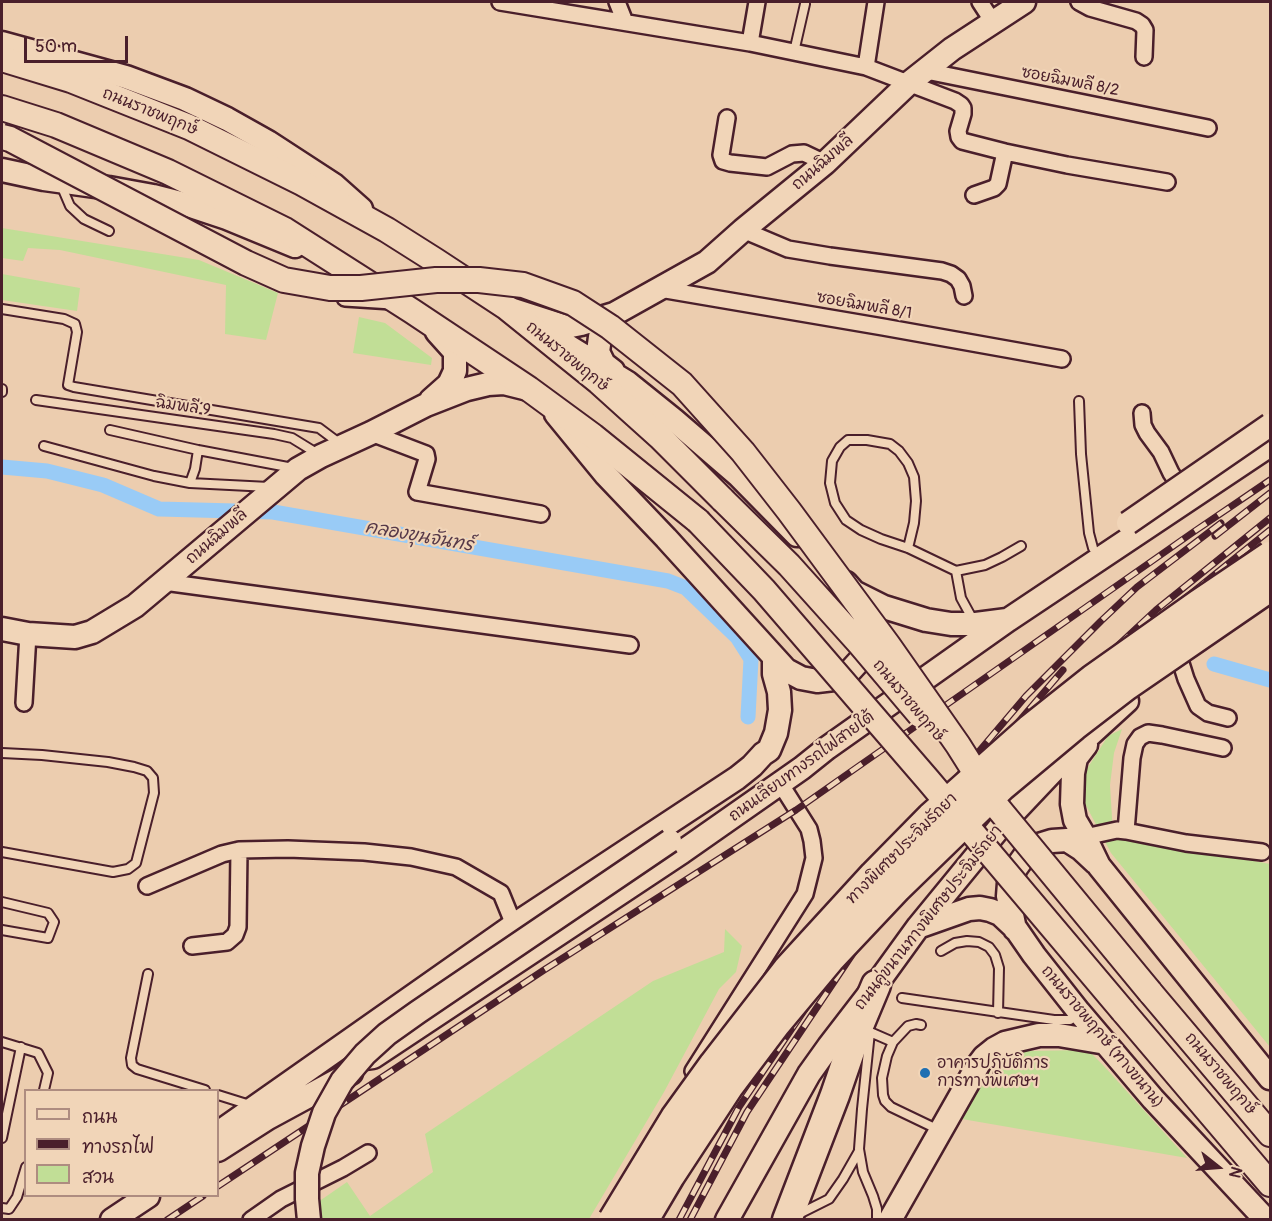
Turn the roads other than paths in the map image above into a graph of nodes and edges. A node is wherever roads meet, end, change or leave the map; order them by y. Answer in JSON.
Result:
{"nodes":[{"id":1,"x":500,"y":2,"type":"edge"},
{"id":2,"x":617,"y":2,"type":"edge"},
{"id":3,"x":757,"y":2,"type":"edge"},
{"id":4,"x":876,"y":2,"type":"edge"},
{"id":5,"x":980,"y":2,"type":"edge"},
{"id":6,"x":1024,"y":2,"type":"edge"},
{"id":7,"x":1079,"y":2,"type":"edge"},
{"id":8,"x":531,"y":4,"type":"edge"},
{"id":9,"x":805,"y":4,"type":"dead end"},
{"id":10,"x":625,"y":22,"type":"junction"},
{"id":11,"x":993,"y":22,"type":"junction"},
{"id":12,"x":2,"y":43,"type":"edge"},
{"id":13,"x":750,"y":43,"type":"junction"},
{"id":14,"x":794,"y":52,"type":"junction"},
{"id":15,"x":1144,"y":57,"type":"dead end"},
{"id":16,"x":2,"y":60,"type":"edge"},
{"id":17,"x":866,"y":67,"type":"junction"},
{"id":18,"x":917,"y":77,"type":"junction"},
{"id":19,"x":2,"y":108,"type":"edge"},
{"id":20,"x":727,"y":118,"type":"dead end"},
{"id":21,"x":1208,"y":128,"type":"dead end"},
{"id":22,"x":2,"y":137,"type":"edge"},
{"id":23,"x":1005,"y":152,"type":"junction"},
{"id":24,"x":825,"y":163,"type":"junction"},
{"id":25,"x":2,"y":172,"type":"edge"},
{"id":26,"x":66,"y":182,"type":"junction"},
{"id":27,"x":1167,"y":182,"type":"dead end"},
{"id":28,"x":974,"y":195,"type":"dead end"},
{"id":29,"x":387,"y":230,"type":"junction"},
{"id":30,"x":743,"y":230,"type":"junction"},
{"id":31,"x":109,"y":231,"type":"dead end"},
{"id":32,"x":356,"y":275,"type":"junction"},
{"id":33,"x":660,"y":290,"type":"junction"},
{"id":34,"x":964,"y":296,"type":"dead end"},
{"id":35,"x":399,"y":302,"type":"junction"},
{"id":36,"x":506,"y":307,"type":"junction"},
{"id":37,"x":2,"y":309,"type":"edge"},
{"id":38,"x":614,"y":314,"type":"junction"},
{"id":39,"x":427,"y":321,"type":"junction"},
{"id":40,"x":1062,"y":359,"type":"dead end"},
{"id":41,"x":628,"y":383,"type":"junction"},
{"id":42,"x":537,"y":396,"type":"junction"},
{"id":43,"x":36,"y":400,"type":"dead end"},
{"id":44,"x":1079,"y":401,"type":"dead end"},
{"id":45,"x":426,"y":405,"type":"junction"},
{"id":46,"x":1142,"y":413,"type":"dead end"},
{"id":47,"x":1270,"y":425,"type":"edge"},
{"id":48,"x":110,"y":430,"type":"dead end"},
{"id":49,"x":370,"y":433,"type":"junction"},
{"id":50,"x":44,"y":446,"type":"dead end"},
{"id":51,"x":342,"y":446,"type":"junction"},
{"id":52,"x":1270,"y":446,"type":"edge"},
{"id":53,"x":198,"y":450,"type":"junction"},
{"id":54,"x":321,"y":456,"type":"junction"},
{"id":55,"x":298,"y":469,"type":"junction"},
{"id":56,"x":190,"y":483,"type":"junction"},
{"id":57,"x":272,"y":491,"type":"junction"},
{"id":58,"x":1188,"y":500,"type":"junction"},
{"id":59,"x":541,"y":514,"type":"dead end"},
{"id":60,"x":1021,"y":546,"type":"dead end"},
{"id":61,"x":908,"y":548,"type":"junction"},
{"id":62,"x":1093,"y":548,"type":"junction"},
{"id":63,"x":1270,"y":556,"type":"edge"},
{"id":64,"x":957,"y":571,"type":"junction"},
{"id":65,"x":1270,"y":572,"type":"edge"},
{"id":66,"x":164,"y":582,"type":"junction"},
{"id":67,"x":1270,"y":587,"type":"edge"},
{"id":68,"x":854,"y":592,"type":"junction"},
{"id":69,"x":1270,"y":596,"type":"edge"},
{"id":70,"x":1015,"y":616,"type":"junction"},
{"id":71,"x":976,"y":624,"type":"junction"},
{"id":72,"x":2,"y":628,"type":"edge"},
{"id":73,"x":28,"y":634,"type":"junction"},
{"id":74,"x":630,"y":645,"type":"dead end"},
{"id":75,"x":774,"y":657,"type":"junction"},
{"id":76,"x":1180,"y":660,"type":"junction"},
{"id":77,"x":1141,"y":689,"type":"junction"},
{"id":78,"x":24,"y":703,"type":"dead end"},
{"id":79,"x":1228,"y":718,"type":"dead end"},
{"id":80,"x":1101,"y":723,"type":"junction"},
{"id":81,"x":827,"y":748,"type":"junction"},
{"id":82,"x":1223,"y":748,"type":"dead end"},
{"id":83,"x":770,"y":750,"type":"junction"},
{"id":84,"x":2,"y":753,"type":"edge"},
{"id":85,"x":780,"y":783,"type":"junction"},
{"id":86,"x":998,"y":808,"type":"junction"},
{"id":87,"x":713,"y":813,"type":"junction"},
{"id":88,"x":1126,"y":831,"type":"junction"},
{"id":89,"x":1085,"y":837,"type":"junction"},
{"id":90,"x":239,"y":850,"type":"junction"},
{"id":91,"x":2,"y":852,"type":"edge"},
{"id":92,"x":1262,"y":852,"type":"dead end"},
{"id":93,"x":1099,"y":866,"type":"junction"},
{"id":94,"x":147,"y":886,"type":"dead end"},
{"id":95,"x":2,"y":902,"type":"edge"},
{"id":96,"x":514,"y":925,"type":"junction"},
{"id":97,"x":918,"y":927,"type":"junction"},
{"id":98,"x":1016,"y":929,"type":"junction"},
{"id":99,"x":2,"y":930,"type":"edge"},
{"id":100,"x":192,"y":946,"type":"dead end"},
{"id":101,"x":941,"y":951,"type":"dead end"},
{"id":102,"x":148,"y":974,"type":"dead end"},
{"id":103,"x":876,"y":985,"type":"junction"},
{"id":104,"x":902,"y":998,"type":"dead end"},
{"id":105,"x":1079,"y":1012,"type":"junction"},
{"id":106,"x":998,"y":1013,"type":"junction"},
{"id":107,"x":921,"y":1025,"type":"dead end"},
{"id":108,"x":864,"y":1030,"type":"junction"},
{"id":109,"x":2,"y":1042,"type":"edge"},
{"id":110,"x":893,"y":1042,"type":"junction"},
{"id":111,"x":1106,"y":1043,"type":"junction"},
{"id":112,"x":21,"y":1047,"type":"junction"},
{"id":113,"x":351,"y":1050,"type":"junction"},
{"id":114,"x":1270,"y":1078,"type":"edge"},
{"id":115,"x":44,"y":1089,"type":"edge"},
{"id":116,"x":202,"y":1089,"type":"edge"},
{"id":117,"x":219,"y":1095,"type":"edge"},
{"id":118,"x":256,"y":1107,"type":"junction"},
{"id":119,"x":941,"y":1131,"type":"junction"},
{"id":120,"x":219,"y":1132,"type":"edge"},
{"id":121,"x":1270,"y":1134,"type":"edge"},
{"id":122,"x":2,"y":1138,"type":"edge"},
{"id":123,"x":219,"y":1149,"type":"edge"},
{"id":124,"x":859,"y":1149,"type":"junction"},
{"id":125,"x":368,"y":1153,"type":"dead end"},
{"id":126,"x":24,"y":1174,"type":"edge"},
{"id":127,"x":1270,"y":1184,"type":"edge"},
{"id":128,"x":126,"y":1197,"type":"edge"},
{"id":129,"x":146,"y":1197,"type":"edge"},
{"id":130,"x":2,"y":1208,"type":"edge"},
{"id":131,"x":92,"y":1220,"type":"edge"},
{"id":132,"x":112,"y":1220,"type":"edge"},
{"id":133,"x":251,"y":1220,"type":"edge"},
{"id":134,"x":309,"y":1220,"type":"edge"},
{"id":135,"x":601,"y":1220,"type":"edge"},
{"id":136,"x":613,"y":1220,"type":"edge"},
{"id":137,"x":644,"y":1220,"type":"edge"},
{"id":138,"x":727,"y":1220,"type":"edge"},
{"id":139,"x":788,"y":1220,"type":"edge"},
{"id":140,"x":877,"y":1220,"type":"edge"},
{"id":141,"x":890,"y":1220,"type":"edge"},
{"id":142,"x":1266,"y":1220,"type":"edge"}],
"edges":[{"from":1,"to":8,"type":"street"},
{"from":2,"to":10,"type":"street"},
{"from":3,"to":13,"type":"street"},
{"from":4,"to":17,"type":"street"},
{"from":5,"to":11,"type":"street"},
{"from":6,"to":11,"type":"main road","name":"ถนนฉิมพลี"},
{"from":7,"to":15,"type":"street"},
{"from":8,"to":10,"type":"street"},
{"from":9,"to":14,"type":"lane"},
{"from":10,"to":13,"type":"street"},
{"from":11,"to":18,"type":"main road","name":"ถนนฉิมพลี"},
{"from":12,"to":29,"type":"main road","name":"ถนนราชพฤกษ์"},
{"from":13,"to":14,"type":"street"},
{"from":14,"to":17,"type":"street"},
{"from":16,"to":29,"type":"main road","name":"ถนนราชพฤกษ์"},
{"from":17,"to":18,"type":"street"},
{"from":18,"to":21,"type":"street","name":"ซอยฉิมพลี 8/2"},
{"from":18,"to":23,"type":"street"},
{"from":18,"to":24,"type":"main road","name":"ถนนฉิมพลี"},
{"from":19,"to":32,"type":"main road","name":"ถนนราชพฤกษ์"},
{"from":20,"to":24,"type":"street"},
{"from":22,"to":86,"type":"main road","bridge":true},
{"from":23,"to":27,"type":"street"},
{"from":23,"to":28,"type":"street"},
{"from":24,"to":30,"type":"main road","name":"ถนนฉิมพลี"},
{"from":25,"to":26,"type":"main road","name":"ถนนราชพฤกษ์"},
{"from":26,"to":31,"type":"lane"},
{"from":26,"to":32,"type":"main road","name":"ถนนราชพฤกษ์"},
{"from":26,"to":35,"type":"street"},
{"from":29,"to":36,"type":"main road","name":"ถนนราชพฤกษ์"},
{"from":30,"to":33,"type":"main road","name":"ถนนฉิมพลี"},
{"from":30,"to":34,"type":"street"},
{"from":32,"to":35,"type":"main road","name":"ถนนราชพฤกษ์"},
{"from":33,"to":38,"type":"main road","name":"ถนนฉิมพลี"},
{"from":33,"to":40,"type":"street","name":"ซอยฉิมพลี 8/1"},
{"from":35,"to":39,"type":"main road","name":"ถนนราชพฤกษ์"},
{"from":36,"to":38,"type":"main road","name":"ถนนฉิมพลี"},
{"from":36,"to":41,"type":"main road","name":"ถนนราชพฤกษ์"},
{"from":36,"to":86,"type":"main road","name":"ถนนราชพฤกษ์","bridge":true},
{"from":37,"to":51,"type":"lane"},
{"from":38,"to":41,"type":"main road"},
{"from":39,"to":42,"type":"main road","name":"ถนนราชพฤกษ์"},
{"from":39,"to":45,"type":"main road","name":"ถนนฉิมพลี"},
{"from":41,"to":68,"type":"main road","name":"ถนนราชพฤกษ์"},
{"from":42,"to":45,"type":"main road","name":"ถนนฉิมพลี"},
{"from":42,"to":75,"type":"main road","name":"ถนนราชพฤกษ์"},
{"from":42,"to":127,"type":"main road","name":"ถนนราชพฤกษ์","bridge":true},
{"from":43,"to":54,"type":"lane","name":"ฉิมพลี 9"},
{"from":44,"to":62,"type":"lane"},
{"from":45,"to":49,"type":"main road","name":"ถนนฉิมพลี"},
{"from":46,"to":58,"type":"street"},
{"from":47,"to":62,"type":"main road","bridge":true},
{"from":48,"to":53,"type":"lane"},
{"from":49,"to":51,"type":"main road","name":"ถนนฉิมพลี"},
{"from":49,"to":59,"type":"street"},
{"from":50,"to":56,"type":"lane"},
{"from":51,"to":54,"type":"main road","name":"ถนนฉิมพลี"},
{"from":52,"to":58,"type":"main road","name":"ถนนเลียบทางรถไฟสายใต้"},
{"from":53,"to":55,"type":"lane"},
{"from":53,"to":56,"type":"lane"},
{"from":54,"to":55,"type":"main road","name":"ถนนฉิมพลี"},
{"from":55,"to":57,"type":"main road","name":"ถนนฉิมพลี"},
{"from":56,"to":57,"type":"lane"},
{"from":57,"to":66,"type":"main road","name":"ถนนฉิมพลี"},
{"from":58,"to":70,"type":"main road","name":"ถนนเลียบทางรถไฟสายใต้"},
{"from":60,"to":64,"type":"lane"},
{"from":61,"to":61,"type":"lane"},
{"from":61,"to":64,"type":"lane"},
{"from":62,"to":70,"type":"main road"},
{"from":63,"to":136,"type":"highway","name":"ทางพิเศษประจิมรัถยา","bridge":true},
{"from":64,"to":71,"type":"lane"},
{"from":65,"to":77,"type":"main road"},
{"from":66,"to":73,"type":"main road","name":"ถนนฉิมพลี"},
{"from":66,"to":74,"type":"street"},
{"from":67,"to":137,"type":"highway","name":"ทางพิเศษประจิมรัถยา","bridge":true},
{"from":68,"to":71,"type":"main road","name":"ถนนราชพฤกษ์"},
{"from":68,"to":75,"type":"main road","name":"ถนนราชพฤกษ์"},
{"from":69,"to":76,"type":"main road","name":"ถนนคู่ขนานทางพิเศษประจิมรัถยา"},
{"from":70,"to":71,"type":"main road","name":"ถนนราชพฤกษ์"},
{"from":70,"to":81,"type":"main road","name":"ถนนเลียบทางรถไฟสายใต้"},
{"from":72,"to":73,"type":"main road","name":"ถนนฉิมพลี"},
{"from":73,"to":78,"type":"street"},
{"from":75,"to":83,"type":"main road","name":"ถนนเลียบทางรถไฟสายใต้"},
{"from":76,"to":77,"type":"main road","name":"ถนนคู่ขนานทางพิเศษประจิมรัถยา"},
{"from":76,"to":79,"type":"street"},
{"from":77,"to":80,"type":"main road","name":"ถนนคู่ขนานทางพิเศษประจิมรัถยา"},
{"from":80,"to":89,"type":"main road"},
{"from":80,"to":97,"type":"main road","name":"ถนนคู่ขนานทางพิเศษประจิมรัถยา"},
{"from":81,"to":85,"type":"main road","name":"ถนนเลียบทางรถไฟสายใต้"},
{"from":81,"to":87,"type":"main road"},
{"from":82,"to":88,"type":"street"},
{"from":83,"to":87,"type":"main road"},
{"from":83,"to":96,"type":"main road","name":"ถนนเลียบทางรถไฟสายใต้"},
{"from":84,"to":91,"type":"lane"},
{"from":85,"to":113,"type":"main road","name":"ถนนเลียบทางรถไฟสายใต้"},
{"from":85,"to":135,"type":"street"},
{"from":86,"to":121,"type":"main road","name":"ถนนราชพฤกษ์","bridge":true},
{"from":87,"to":134,"type":"main road","bridge":true},
{"from":88,"to":89,"type":"street"},
{"from":88,"to":92,"type":"street"},
{"from":89,"to":93,"type":"main road"},
{"from":90,"to":94,"type":"street"},
{"from":90,"to":96,"type":"street"},
{"from":90,"to":100,"type":"street"},
{"from":93,"to":98,"type":"main road"},
{"from":93,"to":114,"type":"main road"},
{"from":95,"to":99,"type":"lane"},
{"from":96,"to":113,"type":"main road","name":"ถนนเลียบทางรถไฟสายใต้"},
{"from":97,"to":98,"type":"main road","name":"ถนนราชพฤกษ์ (ทางขนาน)"},
{"from":97,"to":103,"type":"main road","name":"ถนนคู่ขนานทางพิเศษประจิมรัถยา"},
{"from":98,"to":105,"type":"main road","name":"ถนนราชพฤกษ์ (ทางขนาน)"},
{"from":101,"to":106,"type":"lane"},
{"from":102,"to":116,"type":"lane"},
{"from":103,"to":108,"type":"highway"},
{"from":103,"to":138,"type":"main road","name":"ถนนคู่ขนานทางพิเศษประจิมรัถยา"},
{"from":104,"to":106,"type":"lane"},
{"from":105,"to":106,"type":"lane"},
{"from":105,"to":111,"type":"main road","name":"ถนนราชพฤกษ์ (ทางขนาน)"},
{"from":107,"to":110,"type":"lane"},
{"from":108,"to":110,"type":"lane"},
{"from":108,"to":124,"type":"lane"},
{"from":108,"to":139,"type":"highway"},
{"from":109,"to":112,"type":"lane"},
{"from":110,"to":119,"type":"lane"},
{"from":111,"to":119,"type":"main road"},
{"from":111,"to":142,"type":"main road","name":"ถนนราชพฤกษ์ (ทางขนาน)"},
{"from":112,"to":115,"type":"lane"},
{"from":112,"to":122,"type":"lane"},
{"from":113,"to":118,"type":"main road","name":"ถนนเลียบทางรถไฟสายใต้"},
{"from":113,"to":123,"type":"main road","name":"ถนนเลียบทางรถไฟสายใต้"},
{"from":117,"to":118,"type":"lane"},
{"from":118,"to":120,"type":"main road","name":"ถนนเลียบทางรถไฟสายใต้"},
{"from":119,"to":141,"type":"main road"},
{"from":124,"to":139,"type":"lane"},
{"from":124,"to":140,"type":"lane"},
{"from":125,"to":133,"type":"street"},
{"from":126,"to":130,"type":"lane"},
{"from":128,"to":131,"type":"main road"},
{"from":129,"to":132,"type":"main road"}]}
